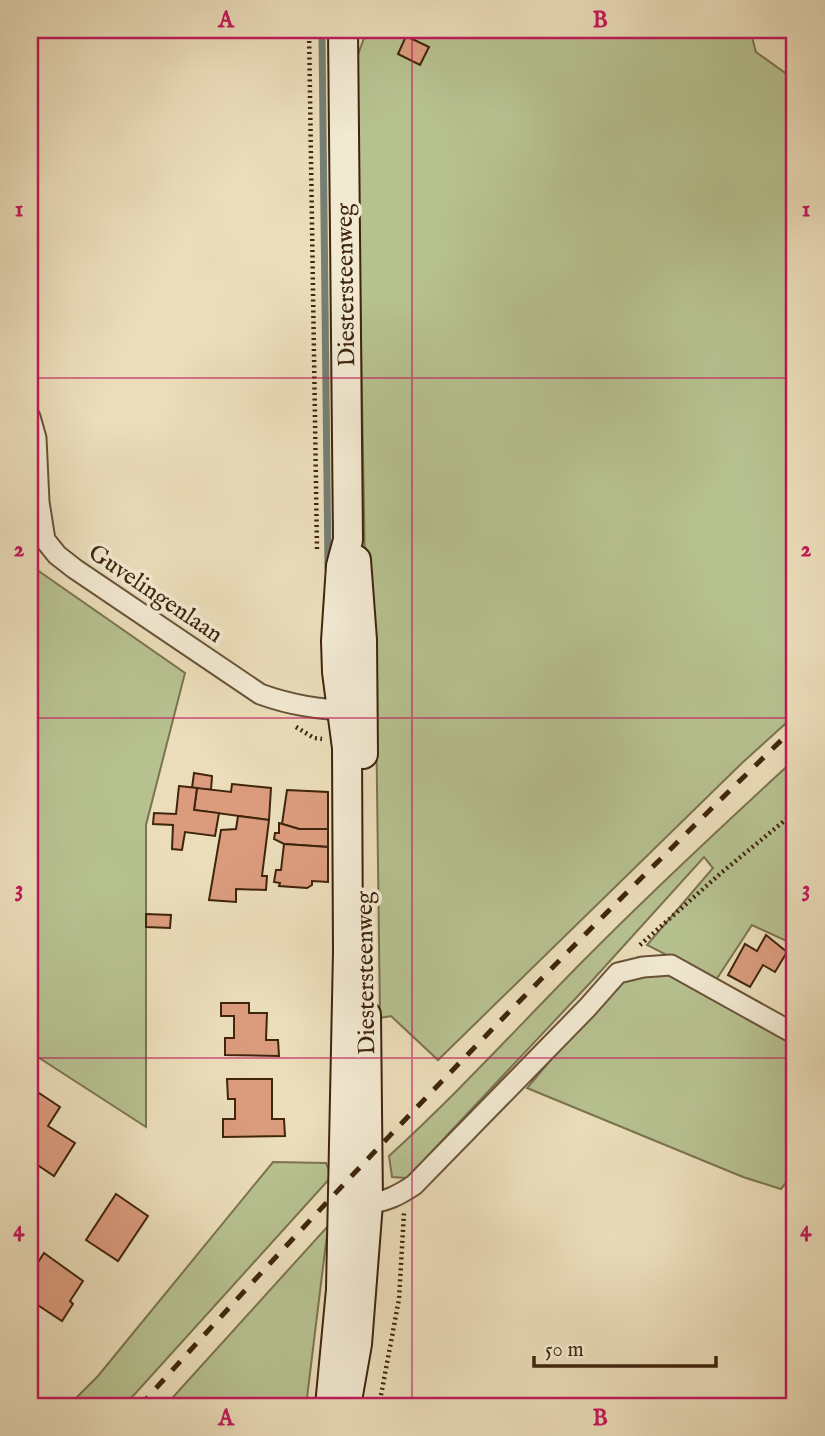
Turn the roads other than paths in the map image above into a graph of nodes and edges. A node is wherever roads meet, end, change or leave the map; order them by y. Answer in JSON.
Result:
{"nodes":[{"id":1,"x":345,"y":30,"type":"edge"},
{"id":2,"x":30,"y":417,"type":"edge"},
{"id":3,"x":352,"y":711,"type":"junction"},
{"id":4,"x":795,"y":1034,"type":"edge"},
{"id":5,"x":374,"y":1202,"type":"junction"},
{"id":6,"x":330,"y":1406,"type":"edge"},
{"id":7,"x":346,"y":1406,"type":"edge"}],
"edges":[{"from":1,"to":3,"type":"main road","name":"Diestersteenweg"},
{"from":2,"to":3,"type":"street","name":"Guvelingenlaan"},
{"from":3,"to":5,"type":"main road","name":"Diestersteenweg"},
{"from":3,"to":6,"type":"main road","name":"Diestersteenweg"},
{"from":4,"to":5,"type":"street"},
{"from":5,"to":7,"type":"main road","name":"Diestersteenweg"}]}
